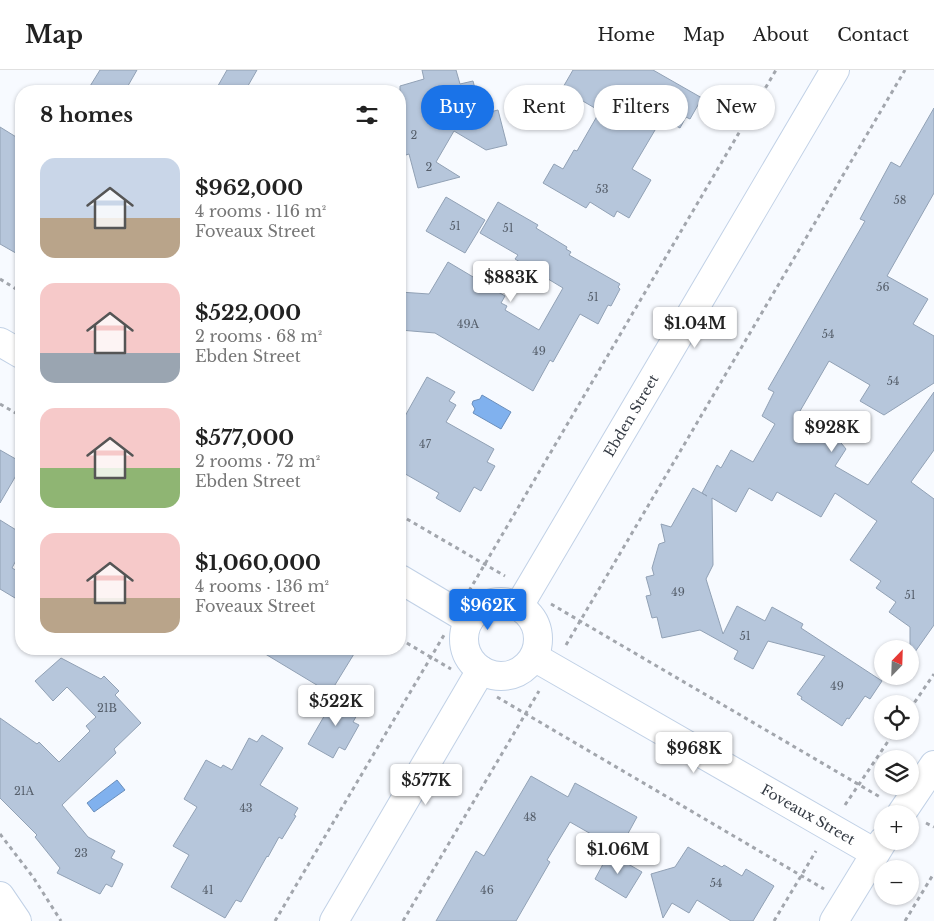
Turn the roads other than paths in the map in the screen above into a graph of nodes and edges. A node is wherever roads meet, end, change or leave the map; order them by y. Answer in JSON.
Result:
{"nodes":[{"id":1,"x":835,"y":70,"type":"edge"},
{"id":2,"x":0,"y":342,"type":"edge"},
{"id":3,"x":15,"y":351,"type":"edge"},
{"id":4,"x":406,"y":583,"type":"edge"},
{"id":5,"x":519,"y":606,"type":"junction"},
{"id":6,"x":469,"y":620,"type":"junction"},
{"id":7,"x":534,"y":657,"type":"junction"},
{"id":8,"x":481,"y":670,"type":"junction"},
{"id":9,"x":934,"y":765,"type":"edge"},
{"id":10,"x":907,"y":805,"type":"edge"},
{"id":11,"x":874,"y":844,"type":"edge"},
{"id":12,"x":877,"y":850,"type":"edge"},
{"id":13,"x":0,"y":896,"type":"edge"},
{"id":14,"x":17,"y":921,"type":"edge"},
{"id":15,"x":334,"y":921,"type":"edge"},
{"id":16,"x":834,"y":921,"type":"edge"}],
"edges":[{"from":1,"to":5,"type":"street","name":"Ebden Street"},
{"from":2,"to":3,"type":"street"},
{"from":4,"to":6,"type":"street"},
{"from":5,"to":6,"type":"street"},
{"from":5,"to":7,"type":"street"},
{"from":6,"to":8,"type":"street"},
{"from":7,"to":8,"type":"street"},
{"from":7,"to":11,"type":"street","name":"Foveaux Street"},
{"from":8,"to":15,"type":"street"},
{"from":9,"to":10,"type":"street"},
{"from":12,"to":16,"type":"street"},
{"from":13,"to":14,"type":"street"}]}
